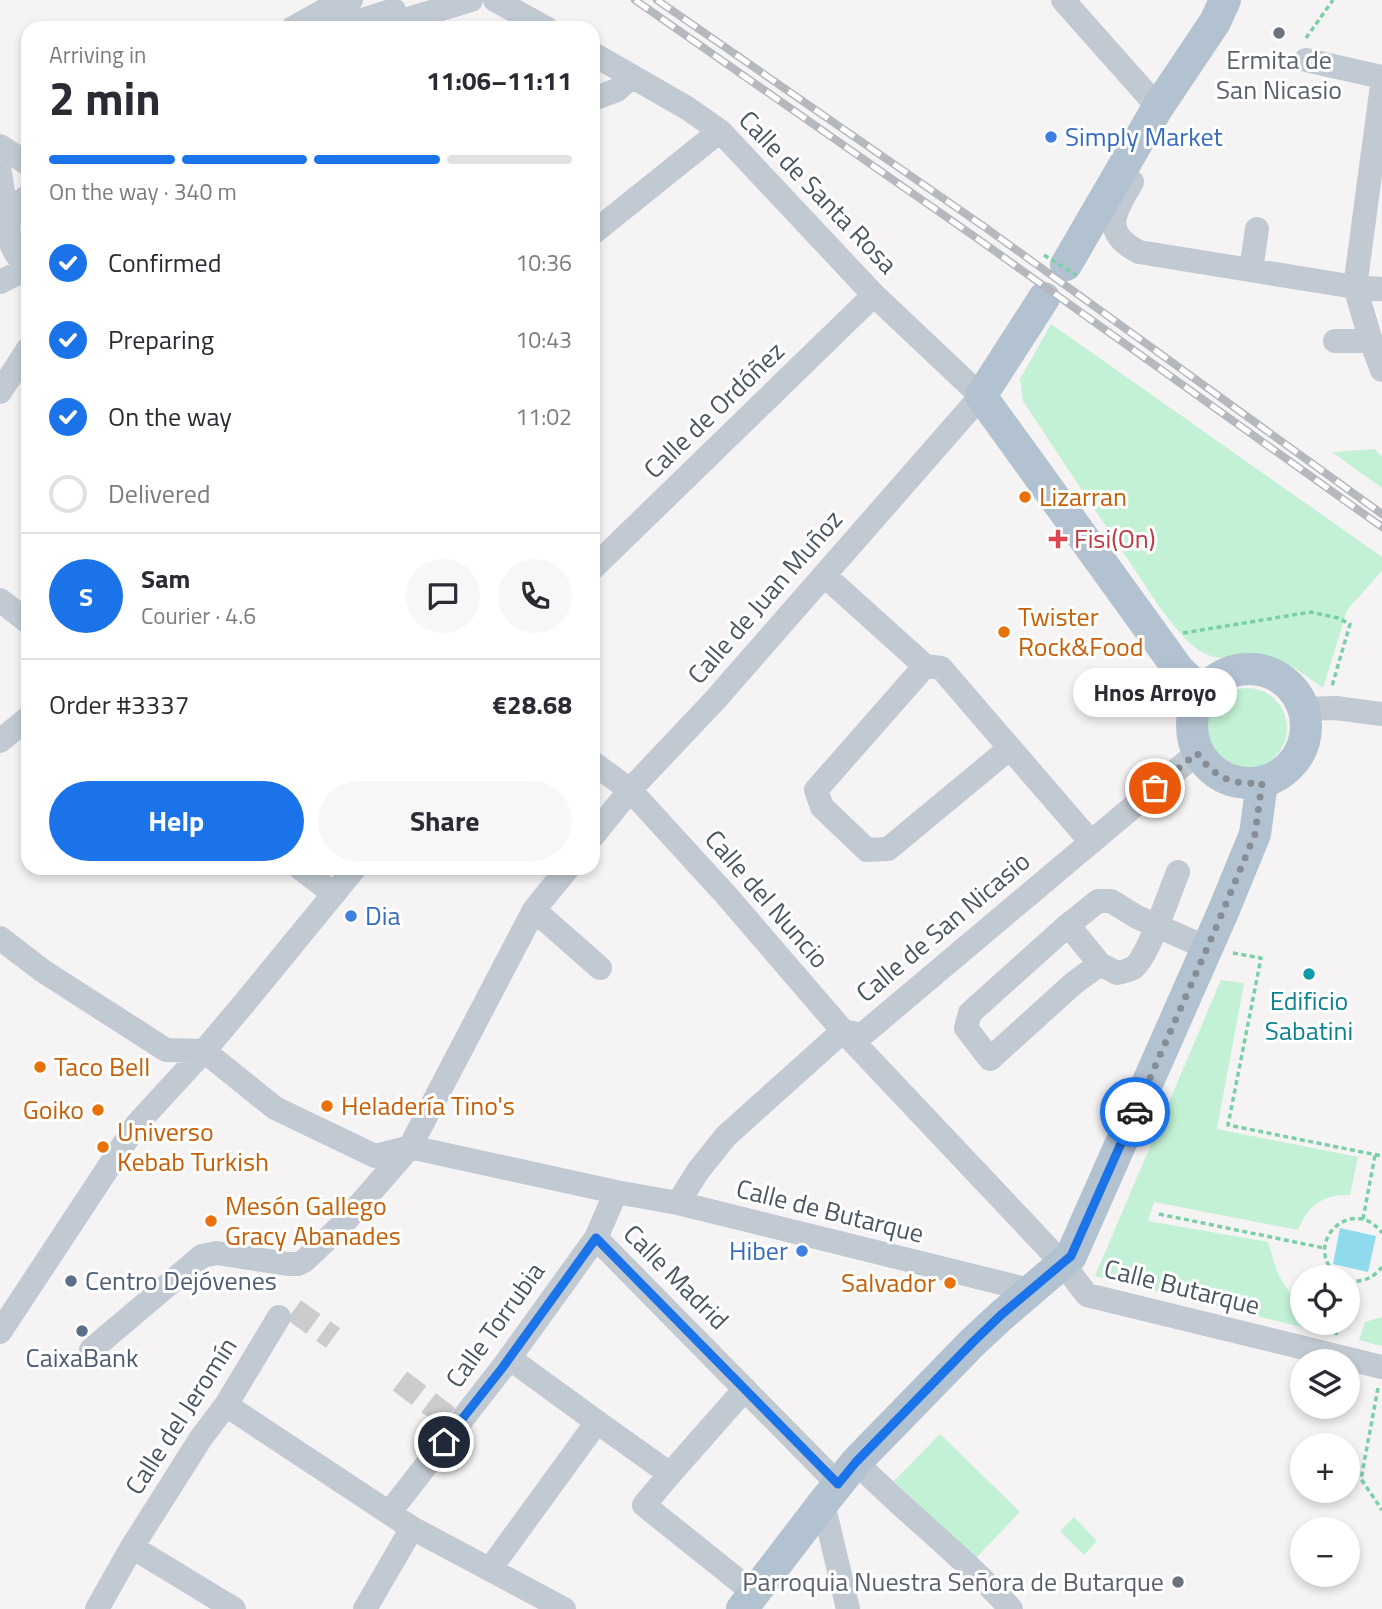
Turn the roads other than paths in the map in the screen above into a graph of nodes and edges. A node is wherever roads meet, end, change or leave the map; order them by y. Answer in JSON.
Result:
{"nodes":[{"id":1,"x":305,"y":0,"type":"edge"},
{"id":2,"x":351,"y":0,"type":"edge"},
{"id":3,"x":424,"y":0,"type":"edge"},
{"id":4,"x":471,"y":0,"type":"edge"},
{"id":5,"x":495,"y":0,"type":"edge"},
{"id":6,"x":1063,"y":0,"type":"edge"},
{"id":7,"x":1220,"y":11,"type":"edge"},
{"id":8,"x":298,"y":21,"type":"edge"},
{"id":9,"x":305,"y":21,"type":"edge"},
{"id":10,"x":359,"y":21,"type":"edge"},
{"id":11,"x":401,"y":21,"type":"edge"},
{"id":12,"x":533,"y":21,"type":"edge"},
{"id":13,"x":1304,"y":52,"type":"road end"},
{"id":14,"x":600,"y":58,"type":"edge"},
{"id":15,"x":632,"y":76,"type":"junction"},
{"id":16,"x":1382,"y":76,"type":"edge"},
{"id":17,"x":1382,"y":85,"type":"edge"},
{"id":18,"x":600,"y":96,"type":"edge"},
{"id":19,"x":1158,"y":107,"type":"junction"},
{"id":20,"x":720,"y":131,"type":"junction"},
{"id":21,"x":0,"y":146,"type":"edge"},
{"id":22,"x":21,"y":160,"type":"edge"},
{"id":23,"x":0,"y":173,"type":"edge"},
{"id":24,"x":21,"y":202,"type":"edge"},
{"id":25,"x":600,"y":227,"type":"edge"},
{"id":26,"x":8,"y":228,"type":"junction"},
{"id":27,"x":1257,"y":229,"type":"dead end"},
{"id":28,"x":0,"y":259,"type":"edge"},
{"id":29,"x":21,"y":262,"type":"edge"},
{"id":30,"x":1062,"y":265,"type":"dead end"},
{"id":31,"x":1251,"y":270,"type":"junction"},
{"id":32,"x":21,"y":272,"type":"edge"},
{"id":33,"x":0,"y":282,"type":"edge"},
{"id":34,"x":1355,"y":287,"type":"junction"},
{"id":35,"x":1382,"y":289,"type":"edge"},
{"id":36,"x":874,"y":295,"type":"junction"},
{"id":37,"x":1044,"y":298,"type":"dead end"},
{"id":38,"x":1335,"y":341,"type":"dead end"},
{"id":39,"x":1371,"y":341,"type":"junction"},
{"id":40,"x":21,"y":360,"type":"edge"},
{"id":41,"x":1382,"y":370,"type":"edge"},
{"id":42,"x":0,"y":392,"type":"edge"},
{"id":43,"x":981,"y":396,"type":"junction"},
{"id":44,"x":600,"y":561,"type":"edge"},
{"id":45,"x":824,"y":575,"type":"junction"},
{"id":46,"x":0,"y":600,"type":"edge"},
{"id":47,"x":21,"y":616,"type":"edge"},
{"id":48,"x":925,"y":666,"type":"junction"},
{"id":49,"x":1202,"y":692,"type":"junction"},
{"id":50,"x":1303,"y":709,"type":"junction"},
{"id":51,"x":1382,"y":713,"type":"edge"},
{"id":52,"x":21,"y":724,"type":"edge"},
{"id":53,"x":0,"y":741,"type":"edge"},
{"id":54,"x":1010,"y":748,"type":"junction"},
{"id":55,"x":1197,"y":753,"type":"junction"},
{"id":56,"x":600,"y":768,"type":"edge"},
{"id":57,"x":1262,"y":783,"type":"junction"},
{"id":58,"x":629,"y":790,"type":"junction"},
{"id":59,"x":600,"y":827,"type":"edge"},
{"id":60,"x":1091,"y":842,"type":"junction"},
{"id":61,"x":1178,"y":872,"type":"dead end"},
{"id":62,"x":309,"y":875,"type":"edge"},
{"id":63,"x":349,"y":875,"type":"edge"},
{"id":64,"x":562,"y":875,"type":"edge"},
{"id":65,"x":334,"y":894,"type":"junction"},
{"id":66,"x":534,"y":910,"type":"junction"},
{"id":67,"x":1068,"y":925,"type":"junction"},
{"id":68,"x":1156,"y":926,"type":"junction"},
{"id":69,"x":0,"y":938,"type":"edge"},
{"id":70,"x":1217,"y":950,"type":"junction"},
{"id":71,"x":1100,"y":964,"type":"junction"},
{"id":72,"x":600,"y":968,"type":"dead end"},
{"id":73,"x":843,"y":1031,"type":"junction"},
{"id":74,"x":204,"y":1051,"type":"junction"},
{"id":75,"x":410,"y":1147,"type":"junction"},
{"id":76,"x":616,"y":1192,"type":"junction"},
{"id":77,"x":678,"y":1203,"type":"junction"},
{"id":78,"x":596,"y":1238,"type":"junction"},
{"id":79,"x":1063,"y":1265,"type":"junction"},
{"id":80,"x":1030,"y":1290,"type":"junction"},
{"id":81,"x":279,"y":1317,"type":"dead end"},
{"id":82,"x":0,"y":1332,"type":"edge"},
{"id":83,"x":91,"y":1350,"type":"dead end"},
{"id":84,"x":509,"y":1358,"type":"junction"},
{"id":85,"x":1381,"y":1374,"type":"edge"},
{"id":86,"x":744,"y":1389,"type":"junction"},
{"id":87,"x":226,"y":1405,"type":"junction"},
{"id":88,"x":597,"y":1422,"type":"junction"},
{"id":89,"x":670,"y":1474,"type":"junction"},
{"id":90,"x":839,"y":1483,"type":"junction"},
{"id":91,"x":389,"y":1513,"type":"junction"},
{"id":92,"x":412,"y":1528,"type":"junction"},
{"id":93,"x":132,"y":1547,"type":"junction"},
{"id":94,"x":490,"y":1569,"type":"junction"},
{"id":95,"x":748,"y":1601,"type":"edge"},
{"id":96,"x":97,"y":1609,"type":"edge"},
{"id":97,"x":234,"y":1609,"type":"edge"},
{"id":98,"x":365,"y":1609,"type":"edge"},
{"id":99,"x":564,"y":1609,"type":"edge"},
{"id":100,"x":848,"y":1609,"type":"edge"},
{"id":101,"x":1011,"y":1609,"type":"edge"}],
"edges":[{"from":1,"to":8,"type":"street"},
{"from":2,"to":9,"type":"street"},
{"from":3,"to":10,"type":"street"},
{"from":4,"to":11,"type":"street"},
{"from":5,"to":12,"type":"street"},
{"from":6,"to":19,"type":"street"},
{"from":7,"to":19,"type":"main road"},
{"from":7,"to":31,"type":"street"},
{"from":13,"to":16,"type":"street"},
{"from":14,"to":15,"type":"street","name":"Calle de Santa Rosa"},
{"from":15,"to":18,"type":"street"},
{"from":15,"to":20,"type":"street","name":"Calle de Santa Rosa"},
{"from":17,"to":34,"type":"street"},
{"from":19,"to":30,"type":"main road"},
{"from":20,"to":25,"type":"street"},
{"from":20,"to":36,"type":"street","name":"Calle de Santa Rosa"},
{"from":21,"to":22,"type":"street"},
{"from":23,"to":26,"type":"street"},
{"from":24,"to":26,"type":"street"},
{"from":26,"to":28,"type":"street"},
{"from":26,"to":29,"type":"street"},
{"from":27,"to":31,"type":"street"},
{"from":31,"to":34,"type":"street"},
{"from":32,"to":33,"type":"street"},
{"from":34,"to":35,"type":"street"},
{"from":34,"to":39,"type":"street"},
{"from":36,"to":43,"type":"street","name":"Calle de Santa Rosa"},
{"from":36,"to":44,"type":"street","name":"Calle de Ordóñez"},
{"from":37,"to":43,"type":"main road"},
{"from":38,"to":39,"type":"street"},
{"from":39,"to":41,"type":"street"},
{"from":40,"to":42,"type":"street"},
{"from":43,"to":45,"type":"street","name":"Calle de Juan Muñoz"},
{"from":43,"to":49,"type":"main road"},
{"from":45,"to":48,"type":"street"},
{"from":45,"to":58,"type":"street","name":"Calle de Juan Muñoz"},
{"from":46,"to":47,"type":"street"},
{"from":48,"to":54,"type":"street"},
{"from":48,"to":54,"type":"street"},
{"from":49,"to":50,"type":"main road"},
{"from":49,"to":55,"type":"main road"},
{"from":50,"to":51,"type":"street"},
{"from":50,"to":57,"type":"main road"},
{"from":52,"to":53,"type":"street"},
{"from":54,"to":60,"type":"street"},
{"from":55,"to":57,"type":"main road"},
{"from":55,"to":60,"type":"street","name":"Calle de San Nicasio"},
{"from":56,"to":58,"type":"street","name":"Calle del Nuncio"},
{"from":57,"to":70,"type":"main road"},
{"from":58,"to":59,"type":"street","name":"Calle de Juan Muñoz"},
{"from":58,"to":73,"type":"street","name":"Calle del Nuncio"},
{"from":60,"to":73,"type":"street","name":"Calle de San Nicasio"},
{"from":61,"to":68,"type":"street"},
{"from":62,"to":65,"type":"street"},
{"from":63,"to":65,"type":"street"},
{"from":64,"to":66,"type":"street"},
{"from":65,"to":74,"type":"street"},
{"from":66,"to":72,"type":"street"},
{"from":66,"to":75,"type":"street"},
{"from":67,"to":68,"type":"street"},
{"from":67,"to":71,"type":"street"},
{"from":67,"to":71,"type":"street"},
{"from":68,"to":70,"type":"street"},
{"from":68,"to":71,"type":"street"},
{"from":69,"to":74,"type":"street"},
{"from":70,"to":79,"type":"main road"},
{"from":73,"to":77,"type":"street","name":"Calle de San Nicasio"},
{"from":73,"to":79,"type":"street","name":"Calle del Nuncio"},
{"from":74,"to":75,"type":"street"},
{"from":74,"to":82,"type":"street"},
{"from":75,"to":76,"type":"street","name":"Calle Madrid"},
{"from":75,"to":83,"type":"street"},
{"from":76,"to":77,"type":"street","name":"Calle de Butarque"},
{"from":76,"to":78,"type":"street","name":"Calle Madrid"},
{"from":77,"to":80,"type":"street","name":"Calle de Butarque"},
{"from":78,"to":84,"type":"street","name":"Calle Torrubia"},
{"from":78,"to":86,"type":"street","name":"Calle Madrid"},
{"from":79,"to":80,"type":"main road"},
{"from":79,"to":85,"type":"street","name":"Calle Butarque"},
{"from":80,"to":90,"type":"main road"},
{"from":81,"to":87,"type":"street","name":"Calle del Jeromín"},
{"from":84,"to":88,"type":"street"},
{"from":84,"to":91,"type":"street","name":"Calle Torrubia"},
{"from":86,"to":89,"type":"street"},
{"from":86,"to":90,"type":"street","name":"Calle Madrid"},
{"from":87,"to":91,"type":"street"},
{"from":87,"to":93,"type":"street","name":"Calle del Jeromín"},
{"from":88,"to":89,"type":"street"},
{"from":88,"to":94,"type":"street"},
{"from":89,"to":95,"type":"street"},
{"from":90,"to":95,"type":"main road"},
{"from":90,"to":100,"type":"street"},
{"from":90,"to":101,"type":"street","name":"Calle Madrid"},
{"from":91,"to":92,"type":"street"},
{"from":92,"to":94,"type":"street"},
{"from":92,"to":98,"type":"street"},
{"from":93,"to":96,"type":"street","name":"Calle del Jeromín"},
{"from":93,"to":97,"type":"street"},
{"from":94,"to":99,"type":"street"}]}
